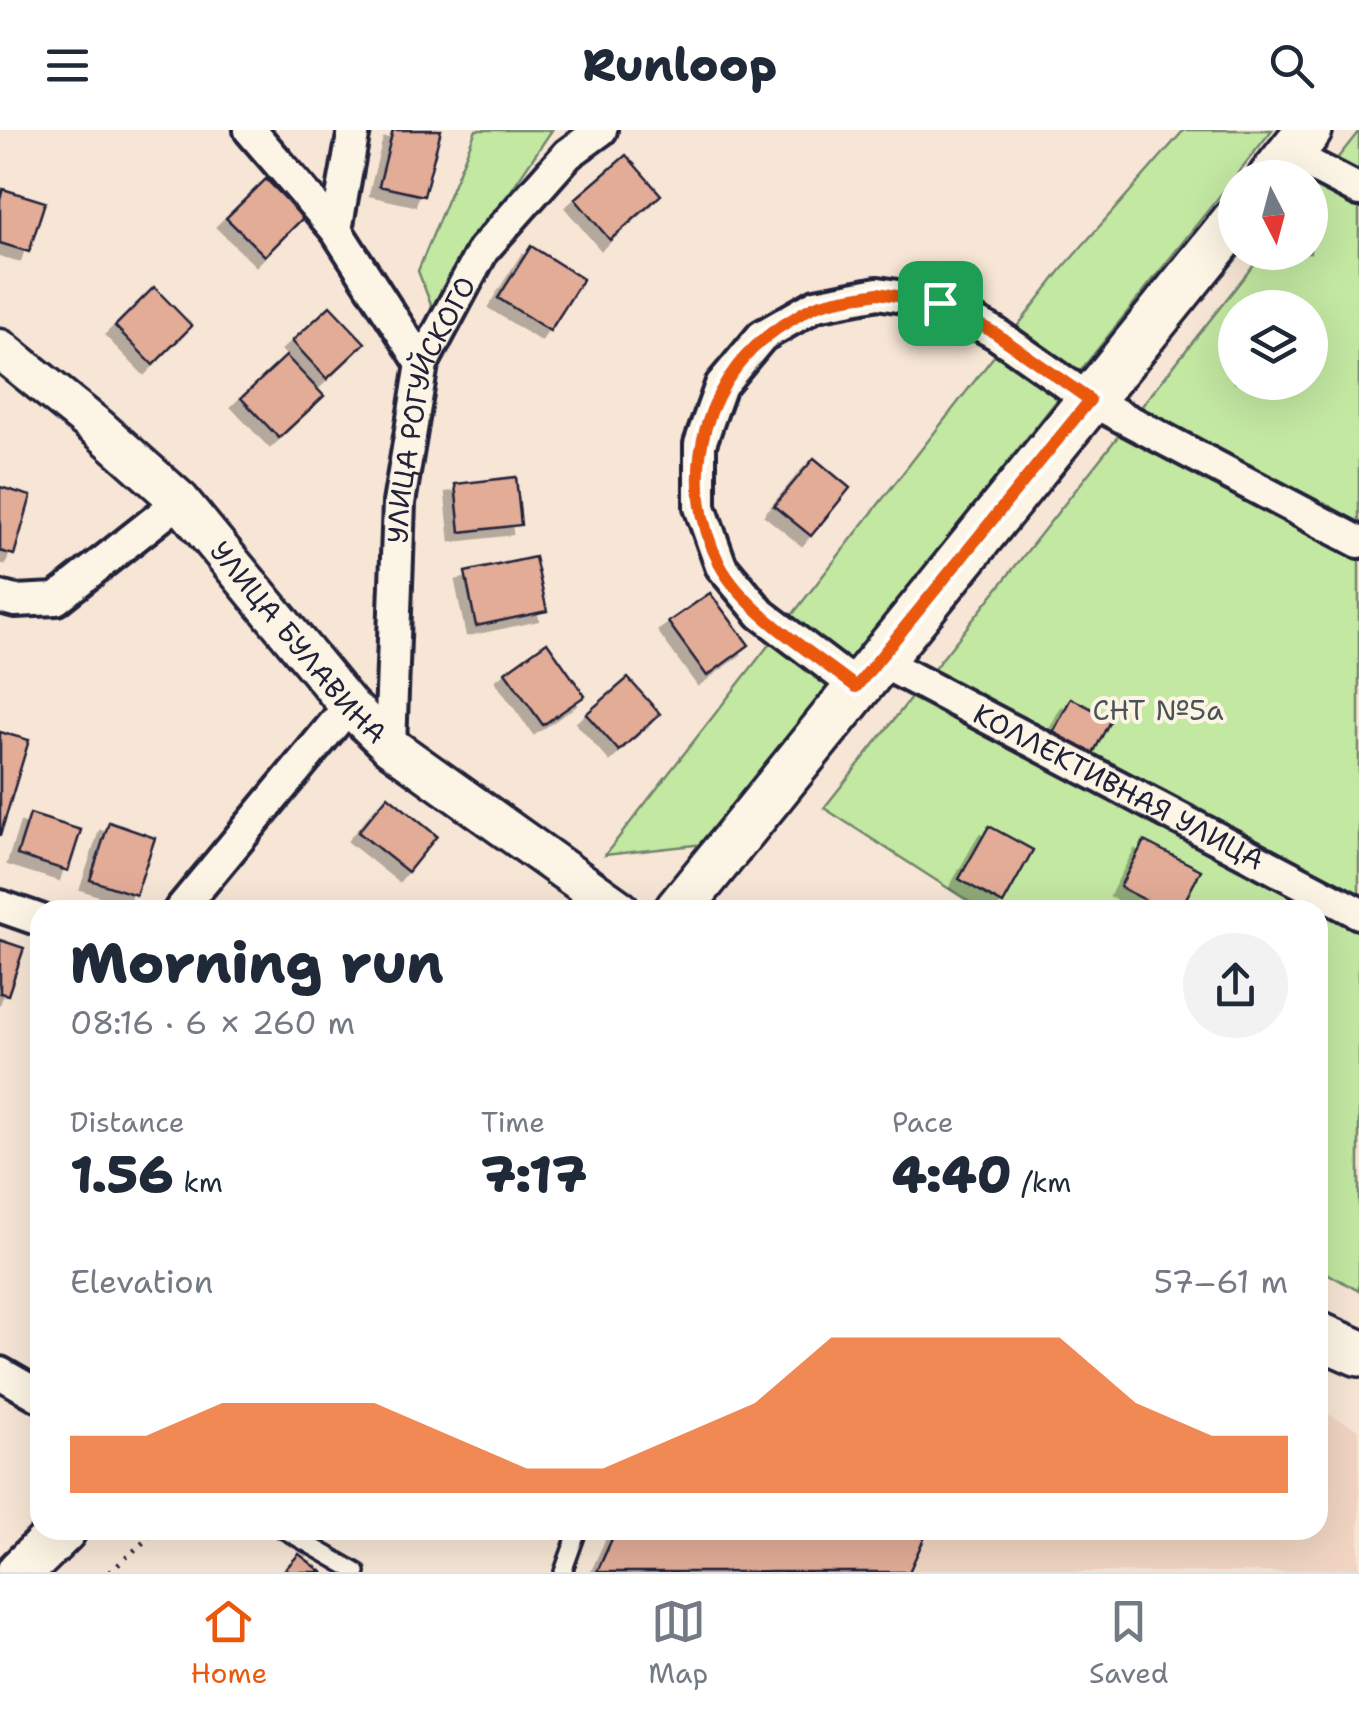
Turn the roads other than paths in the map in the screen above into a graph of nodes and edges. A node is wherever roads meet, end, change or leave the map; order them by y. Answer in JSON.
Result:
{"nodes":[{"id":1,"x":250,"y":130,"type":"edge"},
{"id":2,"x":354,"y":130,"type":"edge"},
{"id":3,"x":601,"y":130,"type":"edge"},
{"id":4,"x":1290,"y":154,"type":"edge"},
{"id":5,"x":1359,"y":190,"type":"edge"},
{"id":6,"x":336,"y":230,"type":"junction"},
{"id":7,"x":1218,"y":242,"type":"edge"},
{"id":8,"x":0,"y":348,"type":"edge"},
{"id":9,"x":422,"y":364,"type":"junction"},
{"id":10,"x":1090,"y":400,"type":"junction"},
{"id":11,"x":180,"y":501,"type":"junction"},
{"id":12,"x":1359,"y":542,"type":"edge"},
{"id":13,"x":0,"y":597,"type":"edge"},
{"id":14,"x":867,"y":674,"type":"junction"},
{"id":15,"x":348,"y":706,"type":"junction"},
{"id":16,"x":390,"y":746,"type":"junction"},
{"id":17,"x":188,"y":900,"type":"edge"},
{"id":18,"x":606,"y":900,"type":"edge"},
{"id":19,"x":686,"y":900,"type":"edge"},
{"id":20,"x":0,"y":906,"type":"edge"},
{"id":21,"x":1359,"y":912,"type":"edge"},
{"id":22,"x":30,"y":916,"type":"edge"},
{"id":23,"x":1328,"y":1339,"type":"edge"},
{"id":24,"x":1359,"y":1353,"type":"edge"},
{"id":25,"x":0,"y":1373,"type":"edge"},
{"id":26,"x":30,"y":1390,"type":"edge"},
{"id":27,"x":54,"y":1540,"type":"edge"},
{"id":28,"x":301,"y":1540,"type":"edge"},
{"id":29,"x":574,"y":1540,"type":"edge"},
{"id":30,"x":20,"y":1572,"type":"edge"},
{"id":31,"x":357,"y":1572,"type":"edge"},
{"id":32,"x":563,"y":1572,"type":"edge"}],
"edges":[{"from":1,"to":6,"type":"street"},
{"from":2,"to":6,"type":"street"},
{"from":3,"to":9,"type":"street","name":"УЛИЦА РОГУЙСКОГО"},
{"from":4,"to":5,"type":"street"},
{"from":6,"to":9,"type":"street"},
{"from":7,"to":10,"type":"main road"},
{"from":8,"to":11,"type":"street","name":"УЛИЦА БУЛАВИНА"},
{"from":9,"to":16,"type":"street","name":"УЛИЦА РОГУЙСКОГО"},
{"from":10,"to":12,"type":"street","name":"КОЛЛЕКТИВНАЯ УЛИЦА"},
{"from":10,"to":14,"type":"main road"},
{"from":10,"to":14,"type":"street","name":"КОЛЛЕКТИВНАЯ УЛИЦА"},
{"from":11,"to":13,"type":"street"},
{"from":11,"to":15,"type":"street","name":"УЛИЦА БУЛАВИНА"},
{"from":14,"to":19,"type":"main road"},
{"from":14,"to":21,"type":"street","name":"КОЛЛЕКТИВНАЯ УЛИЦА"},
{"from":15,"to":16,"type":"street","name":"УЛИЦА БУЛАВИНА"},
{"from":15,"to":17,"type":"street"},
{"from":16,"to":18,"type":"street","name":"УЛИЦА БУЛАВИНА"},
{"from":20,"to":22,"type":"street"},
{"from":23,"to":24,"type":"main road"},
{"from":25,"to":26,"type":"street"},
{"from":27,"to":30,"type":"main road"},
{"from":28,"to":31,"type":"lane"},
{"from":29,"to":32,"type":"lane"}]}
